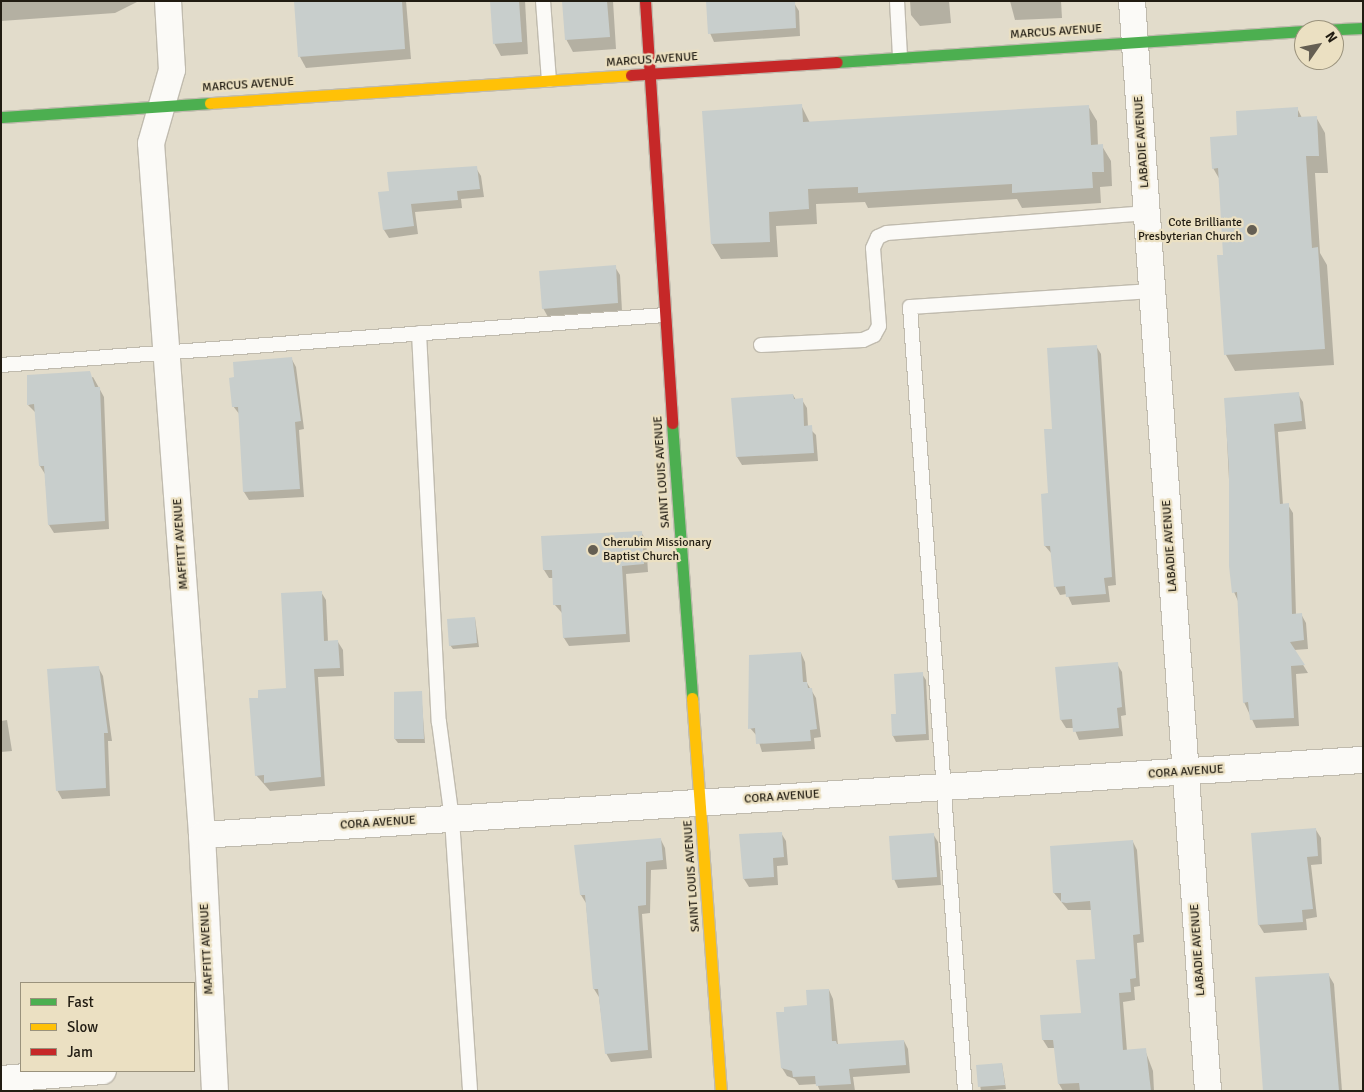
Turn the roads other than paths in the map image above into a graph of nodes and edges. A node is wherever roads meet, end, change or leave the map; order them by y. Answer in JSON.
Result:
{"nodes":[{"id":1,"x":168,"y":1,"type":"edge"},
{"id":2,"x":543,"y":1,"type":"edge"},
{"id":3,"x":645,"y":1,"type":"edge"},
{"id":4,"x":897,"y":1,"type":"edge"},
{"id":5,"x":1132,"y":1,"type":"edge"},
{"id":6,"x":1363,"y":28,"type":"edge"},
{"id":7,"x":1344,"y":29,"type":"edge"},
{"id":8,"x":1294,"y":32,"type":"edge"},
{"id":9,"x":1134,"y":41,"type":"junction"},
{"id":10,"x":900,"y":57,"type":"junction"},
{"id":11,"x":650,"y":74,"type":"junction"},
{"id":12,"x":549,"y":80,"type":"junction"},
{"id":13,"x":161,"y":105,"type":"junction"},
{"id":14,"x":1,"y":117,"type":"edge"},
{"id":15,"x":1147,"y":213,"type":"junction"},
{"id":16,"x":1152,"y":291,"type":"junction"},
{"id":17,"x":664,"y":315,"type":"junction"},
{"id":18,"x":420,"y":333,"type":"junction"},
{"id":19,"x":761,"y":345,"type":"dead end"},
{"id":20,"x":167,"y":352,"type":"junction"},
{"id":21,"x":1,"y":365,"type":"edge"},
{"id":22,"x":1363,"y":760,"type":"edge"},
{"id":23,"x":1186,"y":772,"type":"junction"},
{"id":24,"x":944,"y":787,"type":"junction"},
{"id":25,"x":701,"y":803,"type":"junction"},
{"id":26,"x":452,"y":819,"type":"junction"},
{"id":27,"x":202,"y":835,"type":"junction"},
{"id":28,"x":203,"y":1062,"type":"edge"},
{"id":29,"x":90,"y":1072,"type":"edge"},
{"id":30,"x":1,"y":1079,"type":"edge"},
{"id":31,"x":214,"y":1091,"type":"edge"},
{"id":32,"x":470,"y":1091,"type":"edge"},
{"id":33,"x":721,"y":1091,"type":"edge"},
{"id":34,"x":965,"y":1091,"type":"edge"},
{"id":35,"x":1208,"y":1091,"type":"edge"}],
"edges":[{"from":1,"to":13,"type":"street","name":"MAFFITT AVENUE"},
{"from":2,"to":12,"type":"lane"},
{"from":3,"to":11,"type":"street","name":"SAINT LOUIS AVENUE"},
{"from":4,"to":10,"type":"lane"},
{"from":5,"to":9,"type":"street","name":"LABADIE AVENUE"},
{"from":6,"to":7,"type":"street"},
{"from":8,"to":9,"type":"street","name":"MARCUS AVENUE"},
{"from":9,"to":10,"type":"street","name":"MARCUS AVENUE"},
{"from":9,"to":15,"type":"street","name":"LABADIE AVENUE"},
{"from":10,"to":11,"type":"street","name":"MARCUS AVENUE"},
{"from":11,"to":12,"type":"street","name":"MARCUS AVENUE"},
{"from":11,"to":17,"type":"street","name":"SAINT LOUIS AVENUE"},
{"from":12,"to":13,"type":"street","name":"MARCUS AVENUE"},
{"from":13,"to":14,"type":"street","name":"MARCUS AVENUE"},
{"from":13,"to":20,"type":"street","name":"MAFFITT AVENUE"},
{"from":15,"to":16,"type":"street","name":"LABADIE AVENUE"},
{"from":15,"to":19,"type":"lane"},
{"from":16,"to":23,"type":"street","name":"LABADIE AVENUE"},
{"from":16,"to":24,"type":"lane"},
{"from":17,"to":18,"type":"lane"},
{"from":17,"to":25,"type":"street","name":"SAINT LOUIS AVENUE"},
{"from":18,"to":20,"type":"lane"},
{"from":18,"to":26,"type":"lane"},
{"from":20,"to":21,"type":"lane"},
{"from":20,"to":27,"type":"street","name":"MAFFITT AVENUE"},
{"from":22,"to":23,"type":"street","name":"CORA AVENUE"},
{"from":23,"to":24,"type":"street","name":"CORA AVENUE"},
{"from":23,"to":35,"type":"street","name":"LABADIE AVENUE"},
{"from":24,"to":25,"type":"street","name":"CORA AVENUE"},
{"from":24,"to":34,"type":"lane"},
{"from":25,"to":26,"type":"street","name":"CORA AVENUE"},
{"from":25,"to":33,"type":"street","name":"SAINT LOUIS AVENUE"},
{"from":26,"to":27,"type":"street","name":"CORA AVENUE"},
{"from":26,"to":32,"type":"lane"},
{"from":27,"to":28,"type":"street","name":"MAFFITT AVENUE"},
{"from":28,"to":31,"type":"street","name":"MAFFITT AVENUE"},
{"from":29,"to":30,"type":"street"}]}
